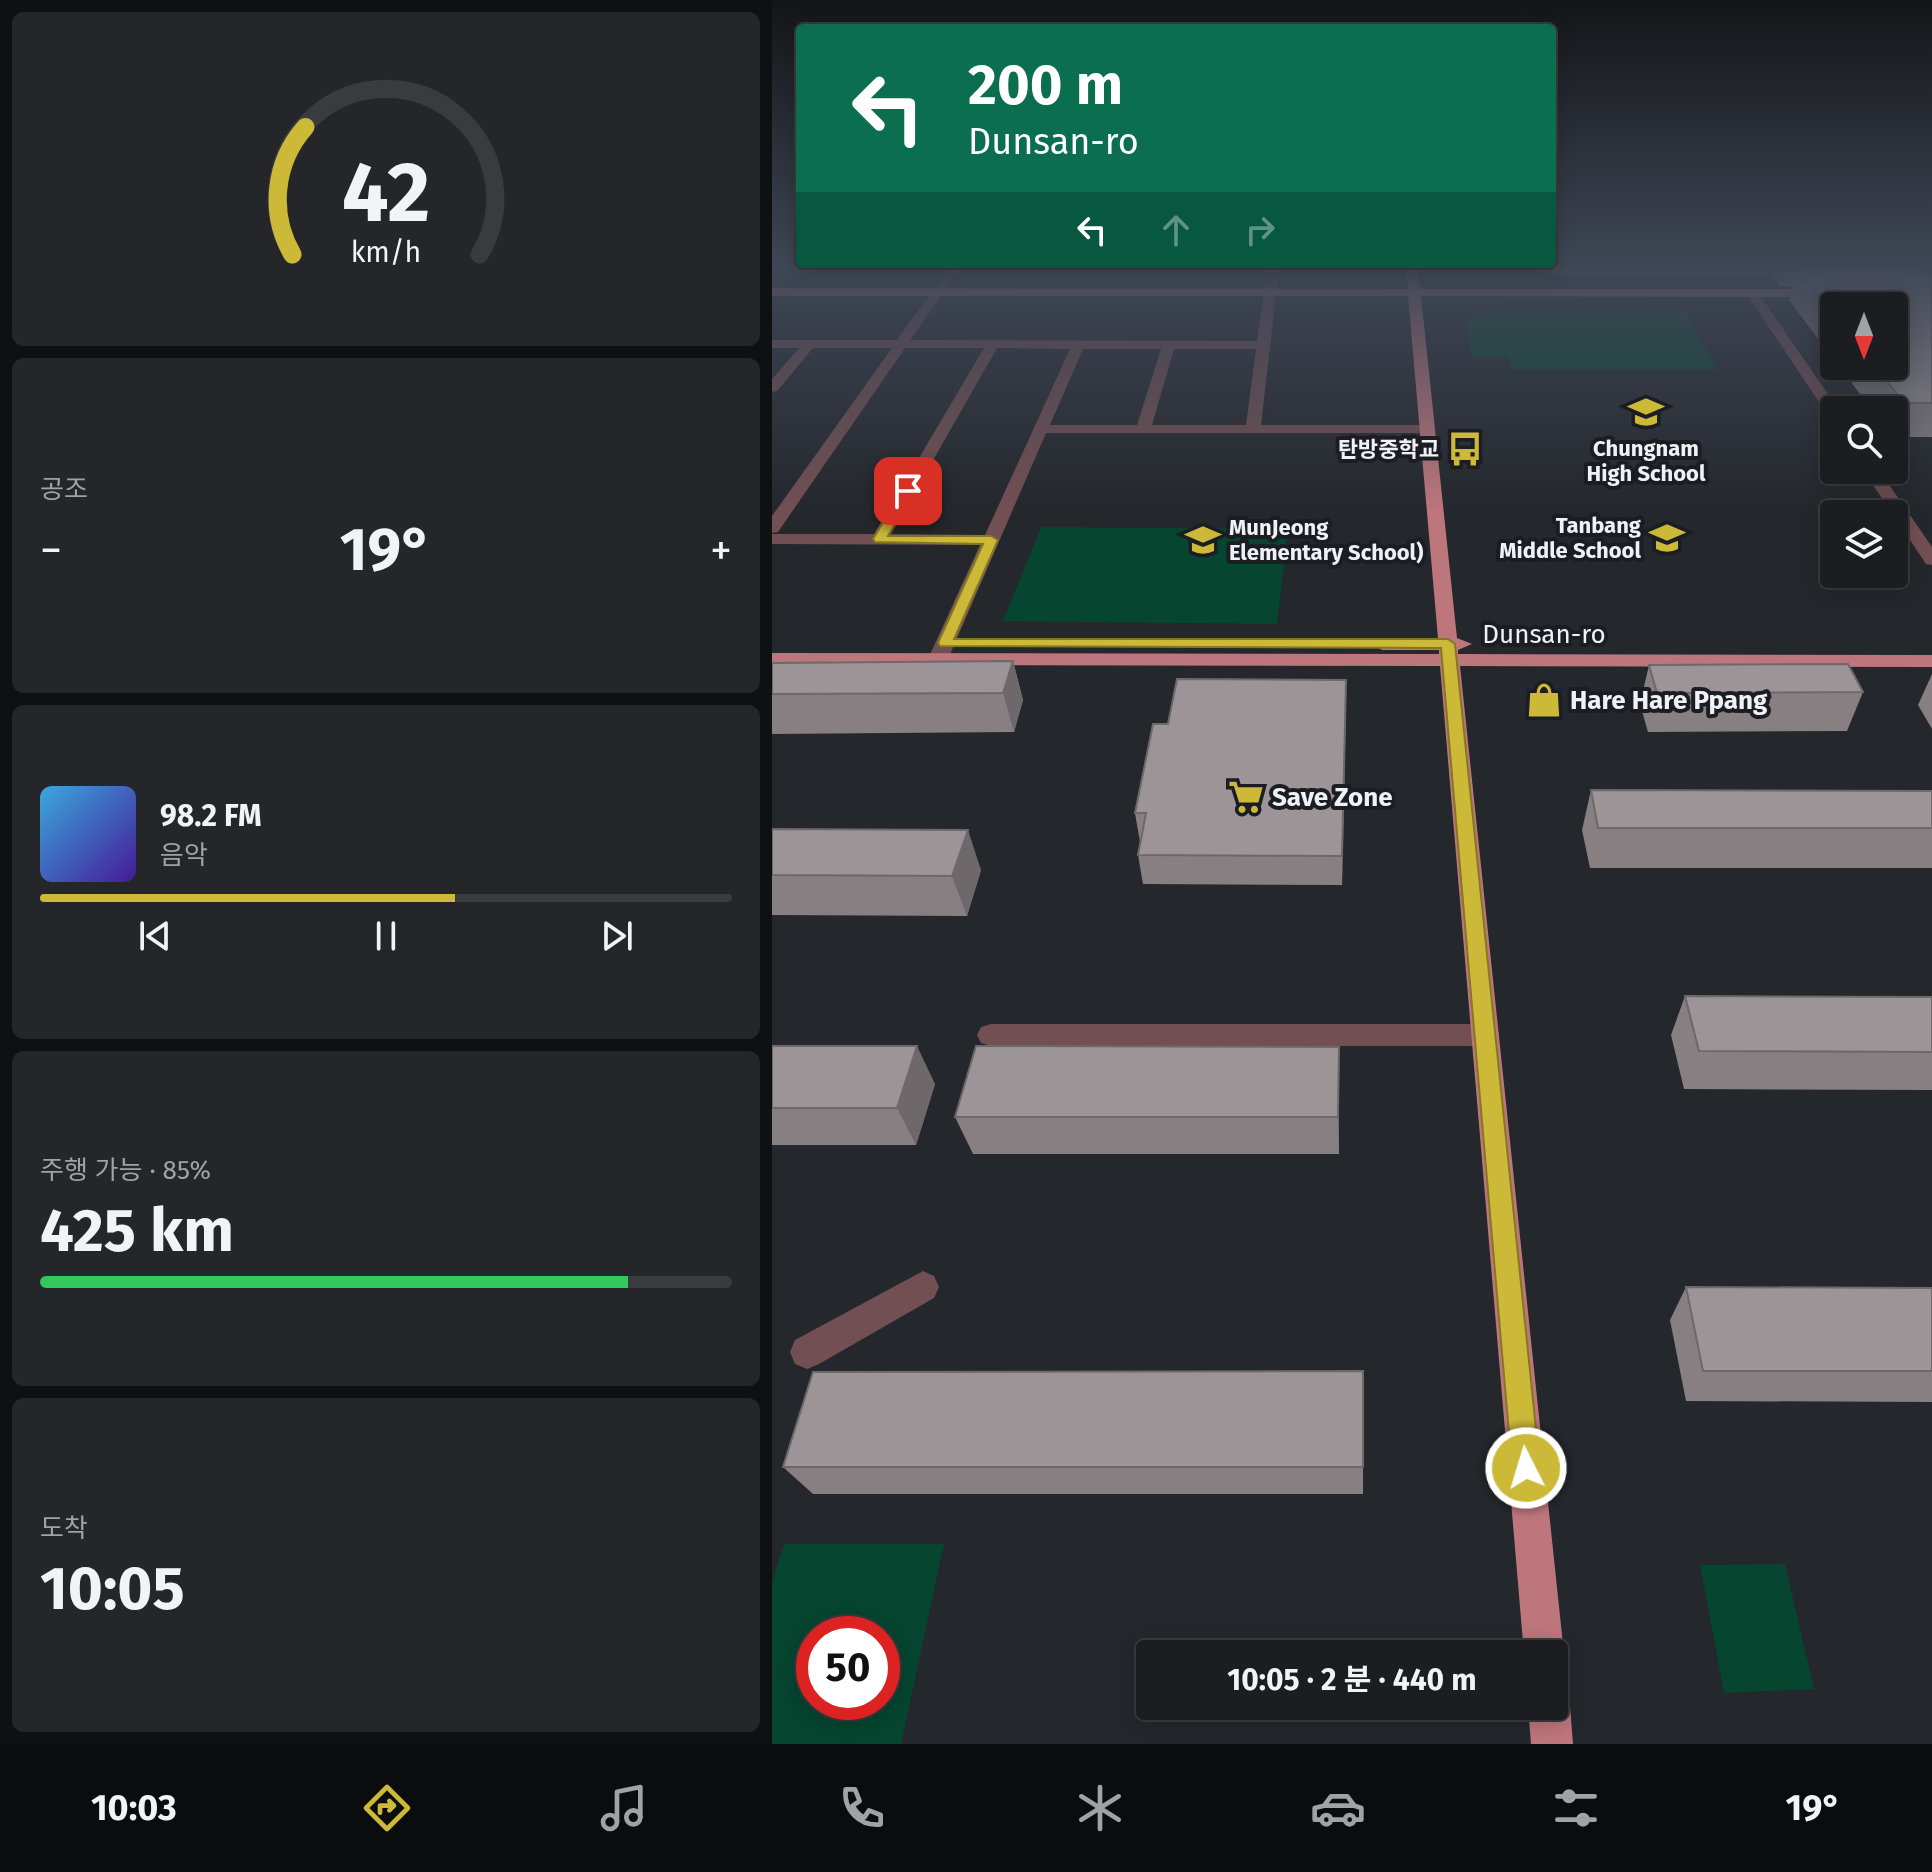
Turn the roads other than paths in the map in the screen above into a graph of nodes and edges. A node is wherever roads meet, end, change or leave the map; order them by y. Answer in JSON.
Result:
{"nodes":[{"id":1,"x":804,"y":350,"type":"edge"},
{"id":2,"x":897,"y":350,"type":"edge"},
{"id":3,"x":989,"y":350,"type":"edge"},
{"id":4,"x":1076,"y":350,"type":"edge"},
{"id":5,"x":1167,"y":350,"type":"edge"},
{"id":6,"x":1262,"y":350,"type":"edge"},
{"id":7,"x":1420,"y":350,"type":"edge"},
{"id":8,"x":1791,"y":350,"type":"edge"},
{"id":9,"x":772,"y":388,"type":"edge"},
{"id":10,"x":1822,"y":396,"type":"edge"},
{"id":11,"x":1041,"y":429,"type":"junction"},
{"id":12,"x":1143,"y":429,"type":"junction"},
{"id":13,"x":1253,"y":429,"type":"junction"},
{"id":14,"x":1427,"y":429,"type":"junction"},
{"id":15,"x":1880,"y":484,"type":"edge"},
{"id":16,"x":772,"y":528,"type":"edge"},
{"id":17,"x":772,"y":539,"type":"edge"},
{"id":18,"x":880,"y":539,"type":"junction"},
{"id":19,"x":991,"y":540,"type":"junction"},
{"id":20,"x":1932,"y":560,"type":"edge"},
{"id":21,"x":772,"y":643,"type":"edge"},
{"id":22,"x":1932,"y":645,"type":"edge"},
{"id":23,"x":942,"y":651,"type":"junction"},
{"id":24,"x":1448,"y":652,"type":"junction"},
{"id":25,"x":772,"y":659,"type":"edge"},
{"id":26,"x":1932,"y":661,"type":"edge"},
{"id":27,"x":991,"y":1035,"type":"dead end"},
{"id":28,"x":1485,"y":1035,"type":"junction"},
{"id":29,"x":923,"y":1287,"type":"dead end"},
{"id":30,"x":807,"y":1352,"type":"dead end"},
{"id":31,"x":1543,"y":1640,"type":"edge"},
{"id":32,"x":1550,"y":1720,"type":"edge"},
{"id":33,"x":1552,"y":1744,"type":"edge"}],
"edges":[{"from":1,"to":9,"type":"street"},
{"from":2,"to":16,"type":"street"},
{"from":3,"to":18,"type":"street"},
{"from":4,"to":11,"type":"street"},
{"from":5,"to":12,"type":"street"},
{"from":6,"to":13,"type":"street"},
{"from":7,"to":14,"type":"main road"},
{"from":8,"to":10,"type":"street"},
{"from":11,"to":12,"type":"street"},
{"from":11,"to":19,"type":"street"},
{"from":12,"to":13,"type":"street"},
{"from":13,"to":14,"type":"street"},
{"from":14,"to":24,"type":"main road"},
{"from":15,"to":20,"type":"street"},
{"from":17,"to":18,"type":"street"},
{"from":18,"to":19,"type":"street"},
{"from":19,"to":23,"type":"street"},
{"from":21,"to":23,"type":"main road","name":"Dunsan-ro"},
{"from":22,"to":24,"type":"main road","name":"Dunsan-ro"},
{"from":23,"to":24,"type":"main road","name":"Dunsan-ro"},
{"from":23,"to":25,"type":"main road","name":"Dunsan-ro"},
{"from":24,"to":26,"type":"main road","name":"Dunsan-ro"},
{"from":24,"to":28,"type":"main road"},
{"from":27,"to":28,"type":"street"},
{"from":28,"to":31,"type":"main road"},
{"from":29,"to":30,"type":"street"},
{"from":32,"to":33,"type":"main road"}]}
